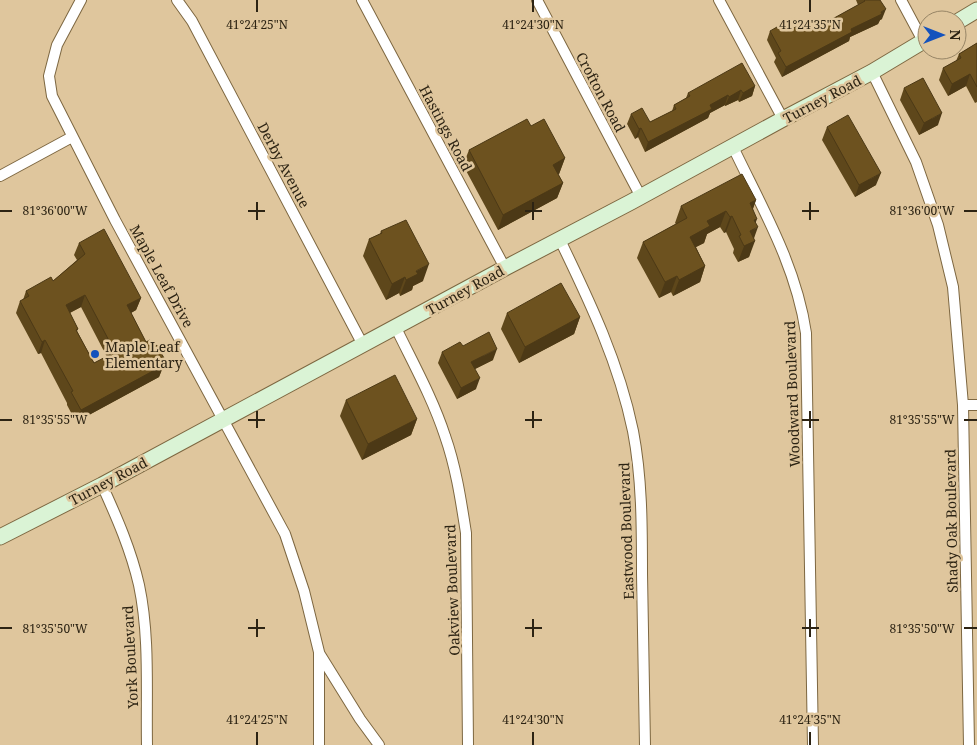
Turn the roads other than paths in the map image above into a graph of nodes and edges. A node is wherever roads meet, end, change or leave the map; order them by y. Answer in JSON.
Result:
{"nodes":[{"id":1,"x":81,"y":0,"type":"edge"},
{"id":2,"x":177,"y":0,"type":"edge"},
{"id":3,"x":362,"y":0,"type":"edge"},
{"id":4,"x":537,"y":0,"type":"edge"},
{"id":5,"x":719,"y":0,"type":"edge"},
{"id":6,"x":901,"y":0,"type":"edge"},
{"id":7,"x":917,"y":27,"type":"edge"},
{"id":8,"x":917,"y":45,"type":"edge"},
{"id":9,"x":872,"y":72,"type":"junction"},
{"id":10,"x":783,"y":119,"type":"junction"},
{"id":11,"x":72,"y":137,"type":"junction"},
{"id":12,"x":733,"y":147,"type":"junction"},
{"id":13,"x":0,"y":176,"type":"edge"},
{"id":14,"x":641,"y":197,"type":"junction"},
{"id":15,"x":560,"y":240,"type":"junction"},
{"id":16,"x":505,"y":268,"type":"junction"},
{"id":17,"x":396,"y":328,"type":"junction"},
{"id":18,"x":363,"y":345,"type":"junction"},
{"id":19,"x":963,"y":405,"type":"junction"},
{"id":20,"x":977,"y":405,"type":"edge"},
{"id":21,"x":224,"y":419,"type":"junction"},
{"id":22,"x":102,"y":485,"type":"junction"},
{"id":23,"x":0,"y":537,"type":"edge"},
{"id":24,"x":319,"y":652,"type":"junction"},
{"id":25,"x":147,"y":745,"type":"edge"},
{"id":26,"x":318,"y":745,"type":"edge"},
{"id":27,"x":379,"y":745,"type":"edge"},
{"id":28,"x":468,"y":745,"type":"edge"},
{"id":29,"x":645,"y":745,"type":"edge"},
{"id":30,"x":813,"y":745,"type":"edge"},
{"id":31,"x":969,"y":745,"type":"edge"}],
"edges":[{"from":1,"to":11,"type":"street","name":"Maple Leaf Drive"},
{"from":2,"to":18,"type":"street","name":"Derby Avenue"},
{"from":3,"to":16,"type":"street","name":"Hastings Road"},
{"from":4,"to":14,"type":"street","name":"Crofton Road"},
{"from":5,"to":10,"type":"street"},
{"from":6,"to":7,"type":"street"},
{"from":8,"to":9,"type":"main road","name":"Turney Road"},
{"from":9,"to":10,"type":"main road","name":"Turney Road"},
{"from":9,"to":19,"type":"street","name":"Shady Oak Boulevard"},
{"from":10,"to":12,"type":"main road","name":"Turney Road"},
{"from":11,"to":13,"type":"street"},
{"from":11,"to":21,"type":"street","name":"Maple Leaf Drive"},
{"from":12,"to":14,"type":"main road","name":"Turney Road"},
{"from":12,"to":30,"type":"street","name":"Woodward Boulevard"},
{"from":14,"to":15,"type":"main road","name":"Turney Road"},
{"from":15,"to":16,"type":"main road","name":"Turney Road"},
{"from":15,"to":29,"type":"street","name":"Eastwood Boulevard"},
{"from":16,"to":17,"type":"main road","name":"Turney Road"},
{"from":17,"to":18,"type":"main road","name":"Turney Road"},
{"from":17,"to":28,"type":"street","name":"Oakview Boulevard"},
{"from":18,"to":21,"type":"main road","name":"Turney Road"},
{"from":19,"to":20,"type":"street"},
{"from":19,"to":31,"type":"street","name":"Shady Oak Boulevard"},
{"from":21,"to":22,"type":"main road","name":"Turney Road"},
{"from":21,"to":24,"type":"street","name":"Maple Leaf Drive"},
{"from":22,"to":23,"type":"main road","name":"Turney Road"},
{"from":22,"to":25,"type":"street","name":"York Boulevard"},
{"from":24,"to":26,"type":"street","name":"Maple Leaf Drive"},
{"from":24,"to":27,"type":"street"}]}
